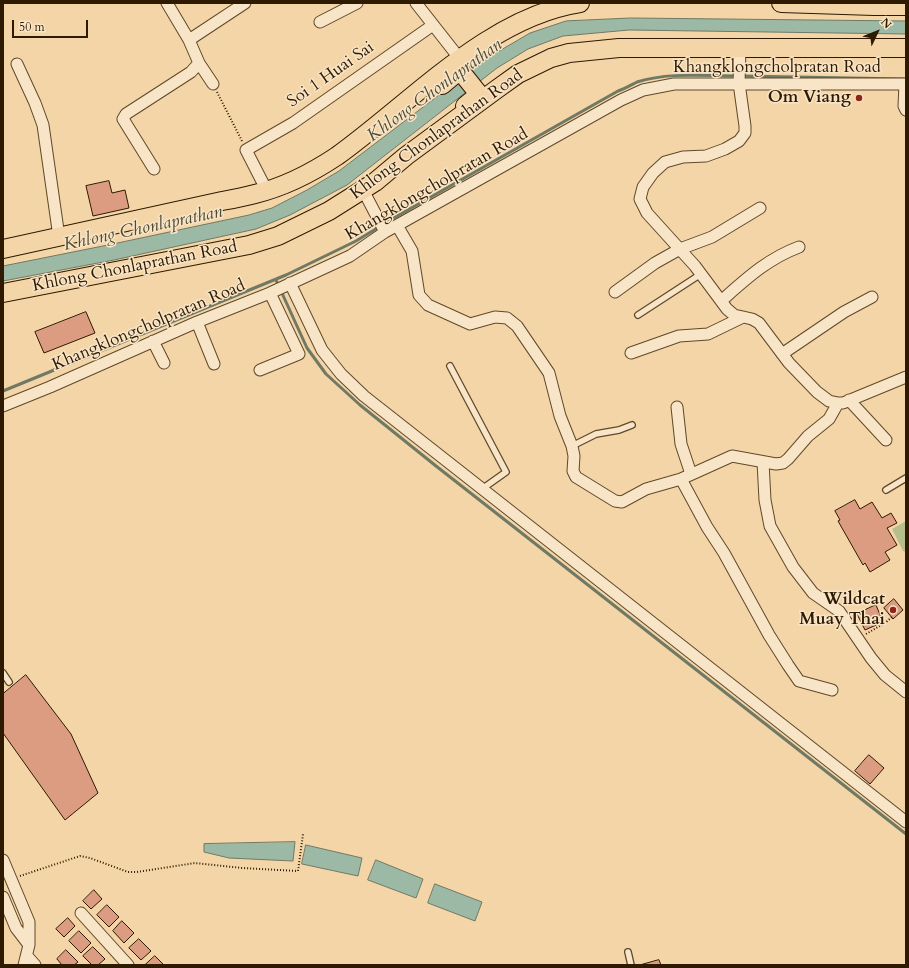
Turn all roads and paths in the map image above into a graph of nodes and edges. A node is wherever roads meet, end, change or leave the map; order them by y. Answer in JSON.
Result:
{"nodes":[{"id":1,"x":167,"y":3,"type":"edge"},
{"id":2,"x":245,"y":3,"type":"edge"},
{"id":3,"x":356,"y":3,"type":"edge"},
{"id":4,"x":416,"y":3,"type":"edge"},
{"id":5,"x":580,"y":3,"type":"edge"},
{"id":6,"x":781,"y":3,"type":"edge"},
{"id":7,"x":874,"y":5,"type":"edge"},
{"id":8,"x":906,"y":6,"type":"edge"},
{"id":9,"x":320,"y":22,"type":"dead end"},
{"id":10,"x":434,"y":25,"type":"junction"},
{"id":11,"x":189,"y":40,"type":"junction"},
{"id":12,"x":906,"y":48,"type":"edge"},
{"id":13,"x":739,"y":57,"type":"junction"},
{"id":14,"x":551,"y":58,"type":"junction"},
{"id":15,"x":199,"y":63,"type":"junction"},
{"id":16,"x":17,"y":64,"type":"dead end"},
{"id":17,"x":464,"y":67,"type":"junction"},
{"id":18,"x":738,"y":81,"type":"junction"},
{"id":19,"x":213,"y":84,"type":"joint"},
{"id":20,"x":906,"y":84,"type":"edge"},
{"id":21,"x":481,"y":89,"type":"junction"},
{"id":22,"x":906,"y":110,"type":"edge"},
{"id":23,"x":246,"y":150,"type":"junction"},
{"id":24,"x":406,"y":156,"type":"junction"},
{"id":25,"x":154,"y":169,"type":"dead end"},
{"id":26,"x":363,"y":190,"type":"junction"},
{"id":27,"x":267,"y":191,"type":"junction"},
{"id":28,"x":760,"y":208,"type":"dead end"},
{"id":29,"x":398,"y":227,"type":"junction"},
{"id":30,"x":384,"y":230,"type":"junction"},
{"id":31,"x":59,"y":237,"type":"junction"},
{"id":32,"x":799,"y":247,"type":"dead end"},
{"id":33,"x":3,"y":249,"type":"edge"},
{"id":34,"x":680,"y":249,"type":"junction"},
{"id":35,"x":700,"y":274,"type":"junction"},
{"id":36,"x":290,"y":283,"type":"junction"},
{"id":37,"x":273,"y":291,"type":"junction"},
{"id":38,"x":3,"y":292,"type":"edge"},
{"id":39,"x":615,"y":292,"type":"dead end"},
{"id":40,"x":872,"y":297,"type":"dead end"},
{"id":41,"x":721,"y":301,"type":"junction"},
{"id":42,"x":638,"y":315,"type":"dead end"},
{"id":43,"x":743,"y":317,"type":"junction"},
{"id":44,"x":197,"y":322,"type":"junction"},
{"id":45,"x":153,"y":341,"type":"junction"},
{"id":46,"x":631,"y":353,"type":"dead end"},
{"id":47,"x":782,"y":354,"type":"junction"},
{"id":48,"x":164,"y":363,"type":"dead end"},
{"id":49,"x":214,"y":364,"type":"dead end"},
{"id":50,"x":450,"y":366,"type":"dead end"},
{"id":51,"x":260,"y":370,"type":"dead end"},
{"id":52,"x":906,"y":376,"type":"edge"},
{"id":53,"x":844,"y":402,"type":"junction"},
{"id":54,"x":3,"y":406,"type":"edge"},
{"id":55,"x":677,"y":407,"type":"dead end"},
{"id":56,"x":632,"y":425,"type":"dead end"},
{"id":57,"x":886,"y":440,"type":"dead end"},
{"id":58,"x":572,"y":446,"type":"junction"},
{"id":59,"x":763,"y":462,"type":"junction"},
{"id":60,"x":686,"y":476,"type":"junction"},
{"id":61,"x":906,"y":478,"type":"edge"},
{"id":62,"x":481,"y":489,"type":"junction"},
{"id":63,"x":886,"y":490,"type":"dead end"},
{"id":64,"x":892,"y":617,"type":"dead end"},
{"id":65,"x":858,"y":639,"type":"junction"},
{"id":66,"x":3,"y":673,"type":"edge"},
{"id":67,"x":9,"y":682,"type":"dead end"},
{"id":68,"x":832,"y":690,"type":"dead end"},
{"id":69,"x":906,"y":692,"type":"edge"},
{"id":70,"x":906,"y":822,"type":"edge"},
{"id":71,"x":303,"y":834,"type":"dead end"},
{"id":72,"x":3,"y":860,"type":"edge"},
{"id":73,"x":11,"y":879,"type":"junction"},
{"id":74,"x":3,"y":897,"type":"edge"},
{"id":75,"x":81,"y":913,"type":"dead end"},
{"id":76,"x":628,"y":952,"type":"dead end"},
{"id":77,"x":26,"y":955,"type":"edge"},
{"id":78,"x":35,"y":965,"type":"edge"},
{"id":79,"x":128,"y":965,"type":"edge"},
{"id":80,"x":631,"y":965,"type":"edge"}],
"edges":[{"from":1,"to":11,"type":"street"},
{"from":2,"to":11,"type":"street"},
{"from":3,"to":9,"type":"street"},
{"from":4,"to":10,"type":"street"},
{"from":5,"to":17,"type":"main road"},
{"from":6,"to":7,"type":"main road"},
{"from":7,"to":8,"type":"main road"},
{"from":10,"to":17,"type":"street"},
{"from":10,"to":23,"type":"street","name":"Soi 1 Huai Sai"},
{"from":11,"to":15,"type":"street"},
{"from":12,"to":13,"type":"main road","name":"Khlong Chonlaprathan Road"},
{"from":13,"to":14,"type":"main road","name":"Khlong Chonlaprathan Road"},
{"from":13,"to":18,"type":"street"},
{"from":14,"to":21,"type":"main road"},
{"from":14,"to":24,"type":"main road","name":"Khlong Chonlaprathan Road"},
{"from":15,"to":19,"type":"street"},
{"from":15,"to":25,"type":"street"},
{"from":16,"to":31,"type":"street"},
{"from":17,"to":21,"type":"main road"},
{"from":17,"to":27,"type":"main road"},
{"from":18,"to":20,"type":"street","name":"Khangklongcholpratan Road"},
{"from":18,"to":29,"type":"street","name":"Khangklongcholpratan Road"},
{"from":18,"to":34,"type":"street"},
{"from":19,"to":23,"type":"path"},
{"from":20,"to":22,"type":"street"},
{"from":21,"to":24,"type":"main road"},
{"from":23,"to":27,"type":"street"},
{"from":24,"to":26,"type":"main road","name":"Khlong Chonlaprathan Road"},
{"from":26,"to":30,"type":"street"},
{"from":26,"to":38,"type":"main road","name":"Khlong Chonlaprathan Road"},
{"from":27,"to":31,"type":"main road"},
{"from":28,"to":34,"type":"street"},
{"from":29,"to":30,"type":"street","name":"Khangklongcholpratan Road"},
{"from":29,"to":58,"type":"street"},
{"from":30,"to":36,"type":"street","name":"Khangklongcholpratan Road"},
{"from":31,"to":33,"type":"main road"},
{"from":32,"to":41,"type":"street"},
{"from":34,"to":35,"type":"street"},
{"from":34,"to":39,"type":"street"},
{"from":35,"to":41,"type":"street"},
{"from":35,"to":42,"type":"lane"},
{"from":36,"to":37,"type":"street","name":"Khangklongcholpratan Road"},
{"from":36,"to":62,"type":"street"},
{"from":37,"to":44,"type":"street","name":"Khangklongcholpratan Road"},
{"from":37,"to":51,"type":"street"},
{"from":40,"to":47,"type":"street"},
{"from":41,"to":43,"type":"street"},
{"from":43,"to":46,"type":"street"},
{"from":43,"to":47,"type":"street"},
{"from":44,"to":45,"type":"street","name":"Khangklongcholpratan Road"},
{"from":44,"to":49,"type":"street"},
{"from":45,"to":48,"type":"street"},
{"from":45,"to":54,"type":"street","name":"Khangklongcholpratan Road"},
{"from":47,"to":53,"type":"street"},
{"from":50,"to":62,"type":"lane"},
{"from":52,"to":53,"type":"street"},
{"from":53,"to":57,"type":"street"},
{"from":53,"to":59,"type":"street"},
{"from":55,"to":60,"type":"street"},
{"from":56,"to":58,"type":"lane"},
{"from":58,"to":60,"type":"street"},
{"from":59,"to":60,"type":"street"},
{"from":59,"to":65,"type":"street"},
{"from":60,"to":68,"type":"street"},
{"from":61,"to":63,"type":"lane"},
{"from":62,"to":70,"type":"street"},
{"from":64,"to":65,"type":"path"},
{"from":65,"to":69,"type":"street"},
{"from":66,"to":67,"type":"lane"},
{"from":71,"to":73,"type":"path"},
{"from":72,"to":73,"type":"street"},
{"from":73,"to":77,"type":"street"},
{"from":74,"to":77,"type":"street"},
{"from":75,"to":79,"type":"street"},
{"from":76,"to":80,"type":"lane"},
{"from":77,"to":78,"type":"street"}]}
